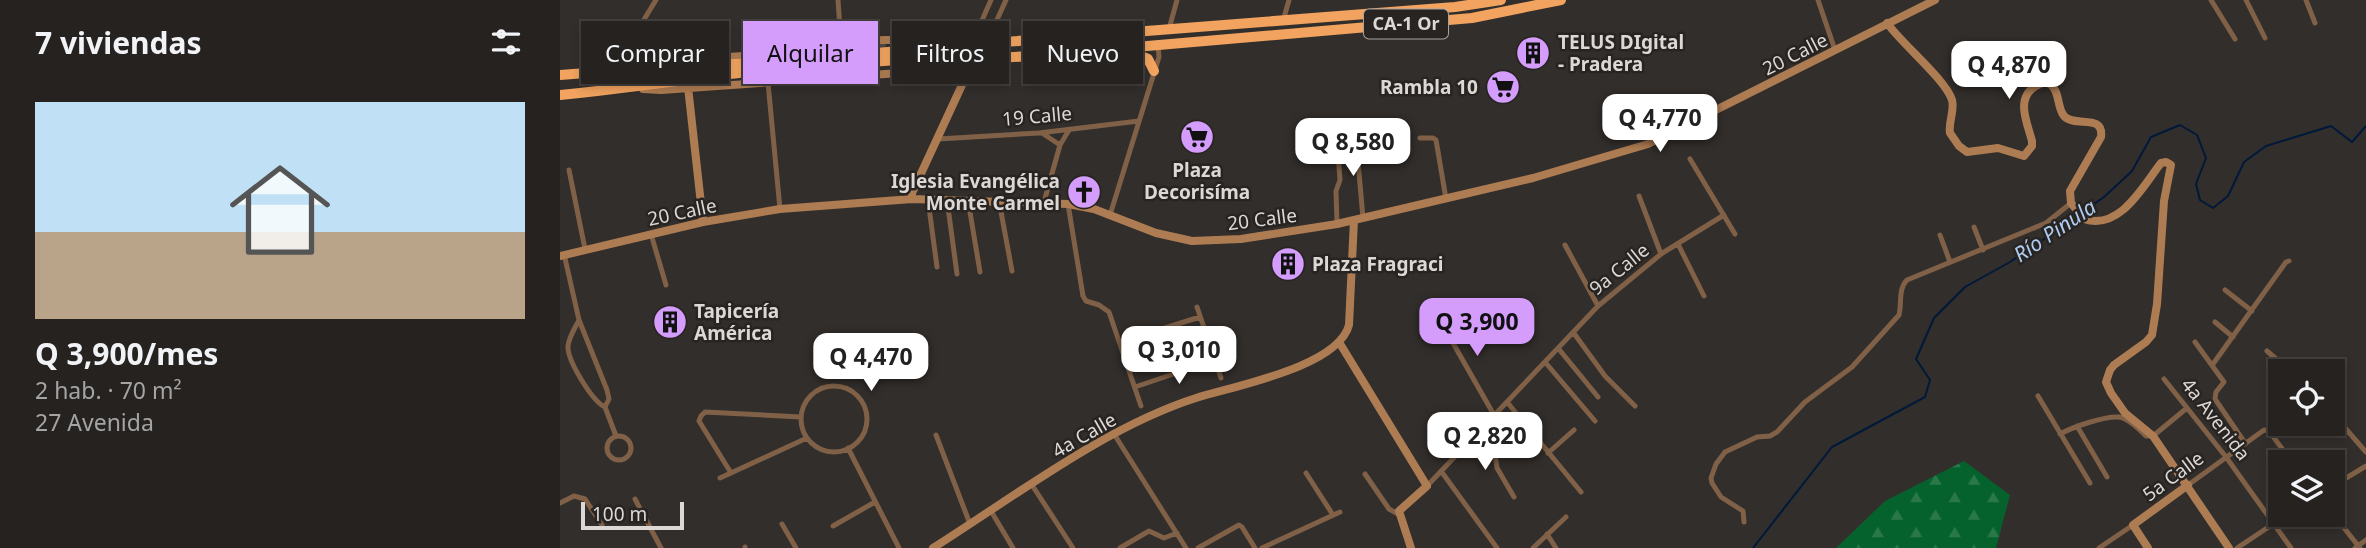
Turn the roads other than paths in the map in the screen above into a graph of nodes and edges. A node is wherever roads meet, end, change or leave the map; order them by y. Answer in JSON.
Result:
{"nodes":[{"id":1,"x":656,"y":0,"type":"edge"},
{"id":2,"x":838,"y":0,"type":"edge"},
{"id":3,"x":991,"y":0,"type":"edge"},
{"id":4,"x":1006,"y":0,"type":"edge"},
{"id":5,"x":1177,"y":0,"type":"edge"},
{"id":6,"x":1289,"y":0,"type":"edge"},
{"id":7,"x":1501,"y":0,"type":"edge"},
{"id":8,"x":1561,"y":0,"type":"edge"},
{"id":9,"x":1818,"y":0,"type":"edge"},
{"id":10,"x":1935,"y":0,"type":"edge"},
{"id":11,"x":2211,"y":0,"type":"edge"},
{"id":12,"x":2246,"y":0,"type":"edge"},
{"id":13,"x":2306,"y":0,"type":"edge"},
{"id":14,"x":643,"y":21,"type":"edge"},
{"id":15,"x":839,"y":21,"type":"edge"},
{"id":16,"x":981,"y":21,"type":"edge"},
{"id":17,"x":996,"y":21,"type":"edge"},
{"id":18,"x":1283,"y":21,"type":"junction"},
{"id":19,"x":1887,"y":23,"type":"junction"},
{"id":20,"x":2315,"y":23,"type":"dead end"},
{"id":21,"x":1169,"y":29,"type":"junction"},
{"id":22,"x":2235,"y":38,"type":"dead end"},
{"id":23,"x":2265,"y":38,"type":"dead end"},
{"id":24,"x":1009,"y":42,"type":"edge"},
{"id":25,"x":1158,"y":44,"type":"junction"},
{"id":26,"x":1143,"y":45,"type":"edge"},
{"id":27,"x":1835,"y":51,"type":"junction"},
{"id":28,"x":892,"y":52,"type":"edge"},
{"id":29,"x":1143,"y":58,"type":"edge"},
{"id":30,"x":892,"y":61,"type":"edge"},
{"id":31,"x":729,"y":64,"type":"edge"},
{"id":32,"x":892,"y":68,"type":"edge"},
{"id":33,"x":880,"y":69,"type":"tunnel mouth"},
{"id":34,"x":1154,"y":71,"type":"junction"},
{"id":35,"x":581,"y":73,"type":"edge"},
{"id":36,"x":560,"y":75,"type":"edge"},
{"id":37,"x":748,"y":84,"type":"edge"},
{"id":38,"x":768,"y":84,"type":"edge"},
{"id":39,"x":963,"y":84,"type":"edge"},
{"id":40,"x":688,"y":87,"type":"junction"},
{"id":41,"x":637,"y":88,"type":"junction"},
{"id":42,"x":560,"y":95,"type":"edge"},
{"id":43,"x":1139,"y":121,"type":"junction"},
{"id":44,"x":1069,"y":130,"type":"junction"},
{"id":45,"x":1039,"y":133,"type":"junction"},
{"id":46,"x":1420,"y":138,"type":"dead end"},
{"id":47,"x":938,"y":139,"type":"junction"},
{"id":48,"x":1337,"y":140,"type":"dead end"},
{"id":49,"x":1060,"y":145,"type":"junction"},
{"id":50,"x":1357,"y":150,"type":"dead end"},
{"id":51,"x":1690,"y":159,"type":"dead end"},
{"id":52,"x":569,"y":170,"type":"dead end"},
{"id":53,"x":1639,"y":196,"type":"dead end"},
{"id":54,"x":912,"y":199,"type":"junction"},
{"id":55,"x":1446,"y":199,"type":"junction"},
{"id":56,"x":928,"y":200,"type":"junction"},
{"id":57,"x":947,"y":200,"type":"junction"},
{"id":58,"x":968,"y":200,"type":"junction"},
{"id":59,"x":999,"y":201,"type":"junction"},
{"id":60,"x":1044,"y":202,"type":"junction"},
{"id":61,"x":1068,"y":204,"type":"junction"},
{"id":62,"x":2073,"y":206,"type":"junction"},
{"id":63,"x":780,"y":209,"type":"junction"},
{"id":64,"x":1110,"y":215,"type":"junction"},
{"id":65,"x":1724,"y":215,"type":"junction"},
{"id":66,"x":1358,"y":219,"type":"junction"},
{"id":67,"x":703,"y":222,"type":"junction"},
{"id":68,"x":1337,"y":224,"type":"junction"},
{"id":69,"x":1974,"y":227,"type":"dead end"},
{"id":70,"x":651,"y":234,"type":"junction"},
{"id":71,"x":1735,"y":234,"type":"dead end"},
{"id":72,"x":1940,"y":236,"type":"dead end"},
{"id":73,"x":1678,"y":244,"type":"junction"},
{"id":74,"x":1565,"y":245,"type":"dead end"},
{"id":75,"x":585,"y":249,"type":"junction"},
{"id":76,"x":1983,"y":250,"type":"junction"},
{"id":77,"x":1661,"y":254,"type":"junction"},
{"id":78,"x":562,"y":255,"type":"edge"},
{"id":79,"x":2289,"y":261,"type":"dead end"},
{"id":80,"x":1950,"y":262,"type":"junction"},
{"id":81,"x":937,"y":267,"type":"dead end"},
{"id":82,"x":1012,"y":271,"type":"dead end"},
{"id":83,"x":980,"y":272,"type":"dead end"},
{"id":84,"x":957,"y":274,"type":"dead end"},
{"id":85,"x":666,"y":285,"type":"dead end"},
{"id":86,"x":2225,"y":290,"type":"dead end"},
{"id":87,"x":1704,"y":296,"type":"dead end"},
{"id":88,"x":1598,"y":306,"type":"junction"},
{"id":89,"x":1197,"y":307,"type":"dead end"},
{"id":90,"x":2252,"y":311,"type":"junction"},
{"id":91,"x":1437,"y":315,"type":"dead end"},
{"id":92,"x":1200,"y":317,"type":"junction"},
{"id":93,"x":579,"y":320,"type":"junction"},
{"id":94,"x":2215,"y":322,"type":"dead end"},
{"id":95,"x":1573,"y":332,"type":"junction"},
{"id":96,"x":2233,"y":337,"type":"junction"},
{"id":97,"x":1120,"y":342,"type":"junction"},
{"id":98,"x":1339,"y":342,"type":"junction"},
{"id":99,"x":2195,"y":342,"type":"dead end"},
{"id":100,"x":1558,"y":348,"type":"junction"},
{"id":101,"x":2267,"y":351,"type":"dead end"},
{"id":102,"x":2276,"y":359,"type":"edge"},
{"id":103,"x":1215,"y":360,"type":"junction"},
{"id":104,"x":1545,"y":362,"type":"junction"},
{"id":105,"x":2213,"y":365,"type":"junction"},
{"id":106,"x":1222,"y":378,"type":"dead end"},
{"id":107,"x":2164,"y":379,"type":"dead end"},
{"id":108,"x":1135,"y":387,"type":"junction"},
{"id":109,"x":2038,"y":396,"type":"dead end"},
{"id":110,"x":1598,"y":397,"type":"dead end"},
{"id":111,"x":1507,"y":401,"type":"junction"},
{"id":112,"x":1141,"y":406,"type":"dead end"},
{"id":113,"x":1635,"y":406,"type":"dead end"},
{"id":114,"x":605,"y":407,"type":"junction"},
{"id":115,"x":2187,"y":408,"type":"junction"},
{"id":116,"x":1494,"y":415,"type":"junction"},
{"id":117,"x":801,"y":417,"type":"junction"},
{"id":118,"x":1595,"y":421,"type":"dead end"},
{"id":119,"x":2077,"y":426,"type":"junction"},
{"id":120,"x":2345,"y":428,"type":"edge"},
{"id":121,"x":1574,"y":430,"type":"dead end"},
{"id":122,"x":1477,"y":432,"type":"junction"},
{"id":123,"x":1114,"y":434,"type":"junction"},
{"id":124,"x":2060,"y":434,"type":"junction"},
{"id":125,"x":936,"y":435,"type":"dead end"},
{"id":126,"x":616,"y":436,"type":"junction"},
{"id":127,"x":2153,"y":436,"type":"junction"},
{"id":128,"x":807,"y":438,"type":"junction"},
{"id":129,"x":2245,"y":443,"type":"junction"},
{"id":130,"x":848,"y":448,"type":"junction"},
{"id":131,"x":2283,"y":450,"type":"edge"},
{"id":132,"x":2366,"y":452,"type":"edge"},
{"id":133,"x":1548,"y":453,"type":"junction"},
{"id":134,"x":2226,"y":457,"type":"junction"},
{"id":135,"x":2366,"y":466,"type":"edge"},
{"id":136,"x":1441,"y":471,"type":"junction"},
{"id":137,"x":731,"y":473,"type":"junction"},
{"id":138,"x":1307,"y":473,"type":"dead end"},
{"id":139,"x":1365,"y":474,"type":"dead end"},
{"id":140,"x":720,"y":478,"type":"dead end"},
{"id":141,"x":2107,"y":478,"type":"dead end"},
{"id":142,"x":2345,"y":479,"type":"edge"},
{"id":143,"x":2090,"y":483,"type":"dead end"},
{"id":144,"x":1032,"y":485,"type":"junction"},
{"id":145,"x":2188,"y":485,"type":"junction"},
{"id":146,"x":1427,"y":486,"type":"junction"},
{"id":147,"x":1581,"y":492,"type":"dead end"},
{"id":148,"x":1514,"y":497,"type":"dead end"},
{"id":149,"x":635,"y":499,"type":"dead end"},
{"id":150,"x":875,"y":502,"type":"junction"},
{"id":151,"x":560,"y":503,"type":"edge"},
{"id":152,"x":991,"y":511,"type":"junction"},
{"id":153,"x":1340,"y":512,"type":"dead end"},
{"id":154,"x":1399,"y":513,"type":"junction"},
{"id":155,"x":1333,"y":516,"type":"junction"},
{"id":156,"x":1566,"y":517,"type":"dead end"},
{"id":157,"x":2268,"y":517,"type":"edge"},
{"id":158,"x":1744,"y":522,"type":"dead end"},
{"id":159,"x":782,"y":524,"type":"dead end"},
{"id":160,"x":970,"y":524,"type":"junction"},
{"id":161,"x":602,"y":525,"type":"dead end"},
{"id":162,"x":2133,"y":525,"type":"junction"},
{"id":163,"x":833,"y":527,"type":"dead end"},
{"id":164,"x":2268,"y":527,"type":"edge"},
{"id":165,"x":2275,"y":527,"type":"edge"},
{"id":166,"x":2343,"y":527,"type":"edge"},
{"id":167,"x":1177,"y":533,"type":"junction"},
{"id":168,"x":1547,"y":534,"type":"junction"},
{"id":169,"x":2366,"y":540,"type":"edge"},
{"id":170,"x":2358,"y":547,"type":"edge"},
{"id":171,"x":660,"y":548,"type":"edge"},
{"id":172,"x":796,"y":548,"type":"edge"},
{"id":173,"x":899,"y":548,"type":"edge"},
{"id":174,"x":933,"y":548,"type":"edge"},
{"id":175,"x":1013,"y":548,"type":"edge"},
{"id":176,"x":1073,"y":548,"type":"edge"},
{"id":177,"x":1120,"y":548,"type":"edge"},
{"id":178,"x":1186,"y":548,"type":"edge"},
{"id":179,"x":1198,"y":548,"type":"edge"},
{"id":180,"x":1255,"y":548,"type":"edge"},
{"id":181,"x":1262,"y":548,"type":"edge"},
{"id":182,"x":1411,"y":548,"type":"edge"},
{"id":183,"x":1497,"y":548,"type":"edge"},
{"id":184,"x":1533,"y":548,"type":"edge"},
{"id":185,"x":1556,"y":548,"type":"edge"},
{"id":186,"x":2099,"y":548,"type":"edge"},
{"id":187,"x":2148,"y":548,"type":"edge"},
{"id":188,"x":2229,"y":548,"type":"edge"},
{"id":189,"x":2237,"y":548,"type":"edge"},
{"id":190,"x":2291,"y":548,"type":"edge"}],
"edges":[{"from":1,"to":14,"type":"street"},
{"from":2,"to":15,"type":"street"},
{"from":3,"to":16,"type":"street"},
{"from":4,"to":17,"type":"street"},
{"from":5,"to":21,"type":"street"},
{"from":6,"to":18,"type":"street"},
{"from":7,"to":18,"type":"highway","number":"CA-1 Or"},
{"from":8,"to":25,"type":"highway","number":"CA-1 Or"},
{"from":9,"to":27,"type":"street"},
{"from":10,"to":19,"type":"street","name":"20 Calle"},
{"from":11,"to":22,"type":"street"},
{"from":12,"to":23,"type":"street"},
{"from":13,"to":20,"type":"street"},
{"from":18,"to":21,"type":"highway","number":"CA-1 Or"},
{"from":19,"to":27,"type":"street","name":"20 Calle"},
{"from":19,"to":62,"type":"street"},
{"from":21,"to":24,"type":"highway","number":"CA-1 Or"},
{"from":25,"to":26,"type":"highway","number":"CA-1 Or"},
{"from":25,"to":34,"type":"street"},
{"from":27,"to":55,"type":"street","name":"20 Calle"},
{"from":28,"to":31,"type":"highway","number":"CA-1 Or"},
{"from":29,"to":34,"type":"highway"},
{"from":30,"to":41,"type":"highway","number":"CA-1 Or"},
{"from":32,"to":33,"type":"highway"},
{"from":34,"to":43,"type":"street"},
{"from":35,"to":36,"type":"highway","number":"CA-1 Or"},
{"from":37,"to":40,"type":"street"},
{"from":38,"to":63,"type":"street"},
{"from":39,"to":47,"type":"street"},
{"from":40,"to":41,"type":"street"},
{"from":40,"to":67,"type":"street"},
{"from":41,"to":42,"type":"highway","number":"CA-1 Or"},
{"from":43,"to":44,"type":"street","name":"19 Calle"},
{"from":43,"to":64,"type":"street"},
{"from":44,"to":45,"type":"street","name":"19 Calle"},
{"from":44,"to":49,"type":"street"},
{"from":45,"to":47,"type":"street","name":"19 Calle"},
{"from":45,"to":49,"type":"street"},
{"from":46,"to":55,"type":"street"},
{"from":47,"to":54,"type":"street"},
{"from":48,"to":68,"type":"street"},
{"from":49,"to":60,"type":"street"},
{"from":50,"to":66,"type":"street"},
{"from":51,"to":65,"type":"street"},
{"from":52,"to":75,"type":"street"},
{"from":53,"to":77,"type":"street"},
{"from":54,"to":56,"type":"street","name":"20 Calle"},
{"from":54,"to":63,"type":"street","name":"20 Calle"},
{"from":55,"to":66,"type":"street","name":"20 Calle"},
{"from":56,"to":57,"type":"street","name":"20 Calle"},
{"from":56,"to":81,"type":"street"},
{"from":57,"to":58,"type":"street","name":"20 Calle"},
{"from":57,"to":84,"type":"street"},
{"from":58,"to":59,"type":"street","name":"20 Calle"},
{"from":58,"to":83,"type":"street"},
{"from":59,"to":60,"type":"street","name":"20 Calle"},
{"from":59,"to":82,"type":"street"},
{"from":60,"to":61,"type":"street","name":"20 Calle"},
{"from":61,"to":64,"type":"street","name":"20 Calle"},
{"from":61,"to":97,"type":"street"},
{"from":62,"to":76,"type":"street"},
{"from":62,"to":127,"type":"street"},
{"from":63,"to":67,"type":"street","name":"20 Calle"},
{"from":64,"to":68,"type":"street","name":"20 Calle"},
{"from":65,"to":71,"type":"street"},
{"from":65,"to":73,"type":"street","name":"9a Calle"},
{"from":66,"to":68,"type":"street","name":"20 Calle"},
{"from":66,"to":98,"type":"street"},
{"from":67,"to":70,"type":"street","name":"20 Calle"},
{"from":69,"to":76,"type":"street"},
{"from":70,"to":75,"type":"street","name":"20 Calle"},
{"from":70,"to":85,"type":"street"},
{"from":72,"to":80,"type":"street"},
{"from":73,"to":77,"type":"street","name":"9a Calle"},
{"from":73,"to":87,"type":"street"},
{"from":74,"to":88,"type":"street"},
{"from":75,"to":78,"type":"street","name":"20 Calle"},
{"from":76,"to":80,"type":"street"},
{"from":77,"to":88,"type":"street","name":"9a Calle"},
{"from":78,"to":93,"type":"street"},
{"from":79,"to":90,"type":"street"},
{"from":80,"to":158,"type":"street"},
{"from":86,"to":90,"type":"street"},
{"from":88,"to":95,"type":"street","name":"9a Calle"},
{"from":89,"to":92,"type":"street"},
{"from":90,"to":96,"type":"street"},
{"from":91,"to":116,"type":"street"},
{"from":92,"to":97,"type":"street"},
{"from":92,"to":103,"type":"street"},
{"from":93,"to":114,"type":"street"},
{"from":93,"to":114,"type":"street"},
{"from":94,"to":96,"type":"street"},
{"from":95,"to":100,"type":"street","name":"9a Calle"},
{"from":95,"to":113,"type":"street"},
{"from":96,"to":105,"type":"street"},
{"from":97,"to":108,"type":"street"},
{"from":98,"to":123,"type":"street","name":"4a Calle"},
{"from":98,"to":146,"type":"street"},
{"from":99,"to":105,"type":"street"},
{"from":100,"to":104,"type":"street","name":"9a Calle"},
{"from":100,"to":110,"type":"street"},
{"from":101,"to":102,"type":"street"},
{"from":103,"to":106,"type":"street"},
{"from":103,"to":108,"type":"street"},
{"from":104,"to":111,"type":"street","name":"9a Calle"},
{"from":104,"to":118,"type":"street"},
{"from":105,"to":129,"type":"street"},
{"from":107,"to":115,"type":"street","name":"4a Avenida"},
{"from":108,"to":112,"type":"street"},
{"from":109,"to":124,"type":"street"},
{"from":111,"to":116,"type":"street","name":"9a Calle"},
{"from":111,"to":133,"type":"street"},
{"from":114,"to":126,"type":"street"},
{"from":115,"to":127,"type":"street"},
{"from":115,"to":134,"type":"street","name":"4a Avenida"},
{"from":116,"to":122,"type":"street","name":"9a Calle"},
{"from":117,"to":128,"type":"street"},
{"from":117,"to":130,"type":"street"},
{"from":117,"to":137,"type":"street"},
{"from":119,"to":124,"type":"street"},
{"from":119,"to":127,"type":"street"},
{"from":119,"to":141,"type":"street"},
{"from":120,"to":132,"type":"street"},
{"from":121,"to":133,"type":"street"},
{"from":122,"to":136,"type":"street","name":"9a Calle"},
{"from":122,"to":148,"type":"street"},
{"from":123,"to":144,"type":"street","name":"4a Calle"},
{"from":123,"to":167,"type":"street"},
{"from":124,"to":143,"type":"street"},
{"from":125,"to":160,"type":"street"},
{"from":126,"to":126,"type":"street"},
{"from":127,"to":145,"type":"street"},
{"from":128,"to":130,"type":"street"},
{"from":128,"to":137,"type":"street"},
{"from":129,"to":131,"type":"street","name":"5a Calle"},
{"from":129,"to":134,"type":"street","name":"5a Calle"},
{"from":130,"to":150,"type":"street"},
{"from":133,"to":147,"type":"street"},
{"from":134,"to":145,"type":"street","name":"5a Calle"},
{"from":134,"to":157,"type":"street","name":"4a Avenida"},
{"from":135,"to":142,"type":"street"},
{"from":136,"to":146,"type":"street","name":"9a Calle"},
{"from":136,"to":183,"type":"street"},
{"from":137,"to":140,"type":"street"},
{"from":138,"to":155,"type":"street"},
{"from":139,"to":154,"type":"street"},
{"from":144,"to":152,"type":"street","name":"4a Calle"},
{"from":144,"to":176,"type":"street"},
{"from":145,"to":162,"type":"street","name":"5a Calle"},
{"from":145,"to":188,"type":"street"},
{"from":146,"to":154,"type":"street","name":"9a Calle"},
{"from":149,"to":171,"type":"street"},
{"from":150,"to":163,"type":"street"},
{"from":150,"to":173,"type":"street"},
{"from":151,"to":161,"type":"street"},
{"from":152,"to":160,"type":"street","name":"4a Calle"},
{"from":152,"to":175,"type":"street"},
{"from":153,"to":155,"type":"street"},
{"from":154,"to":182,"type":"street"},
{"from":155,"to":181,"type":"street"},
{"from":156,"to":168,"type":"street"},
{"from":159,"to":172,"type":"street"},
{"from":160,"to":174,"type":"street","name":"4a Calle"},
{"from":162,"to":186,"type":"street","name":"5a Calle"},
{"from":162,"to":187,"type":"street"},
{"from":164,"to":189,"type":"street"},
{"from":165,"to":190,"type":"street","name":"4a Avenida"},
{"from":166,"to":170,"type":"street"},
{"from":167,"to":177,"type":"street"},
{"from":167,"to":178,"type":"street"},
{"from":168,"to":184,"type":"street"},
{"from":168,"to":185,"type":"street"},
{"from":169,"to":170,"type":"street"},
{"from":179,"to":180,"type":"street"}]}
